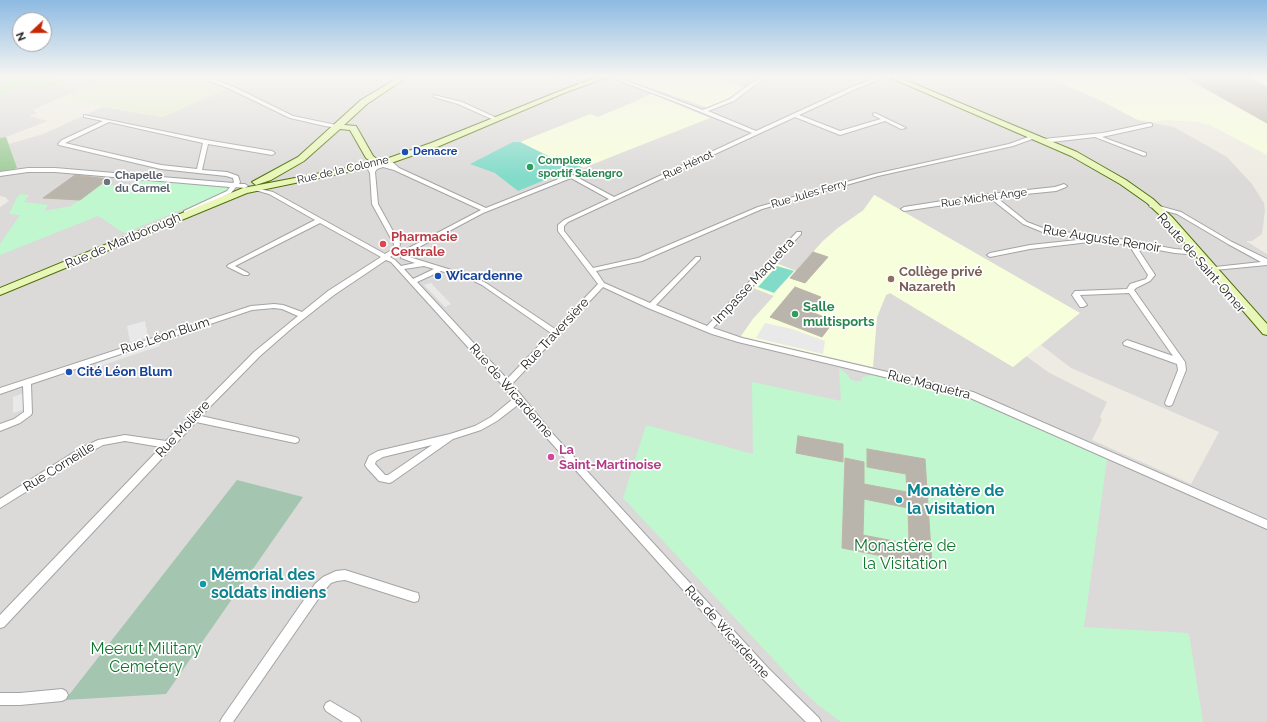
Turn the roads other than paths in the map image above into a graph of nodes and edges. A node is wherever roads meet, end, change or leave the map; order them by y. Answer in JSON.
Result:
{"nodes":[{"id":1,"x":280,"y":111,"type":"edge"},
{"id":2,"x":355,"y":111,"type":"edge"},
{"id":3,"x":476,"y":111,"type":"edge"},
{"id":4,"x":519,"y":111,"type":"edge"},
{"id":5,"x":704,"y":111,"type":"edge"},
{"id":6,"x":804,"y":111,"type":"edge"},
{"id":7,"x":971,"y":111,"type":"edge"},
{"id":8,"x":875,"y":114,"type":"dead end"},
{"id":9,"x":795,"y":115,"type":"junction"},
{"id":10,"x":86,"y":116,"type":"dead end"},
{"id":11,"x":886,"y":119,"type":"junction"},
{"id":12,"x":496,"y":120,"type":"junction"},
{"id":13,"x":108,"y":121,"type":"junction"},
{"id":14,"x":1150,"y":125,"type":"dead end"},
{"id":15,"x":338,"y":126,"type":"junction"},
{"id":16,"x":903,"y":128,"type":"dead end"},
{"id":17,"x":756,"y":134,"type":"junction"},
{"id":18,"x":1094,"y":136,"type":"junction"},
{"id":19,"x":1033,"y":137,"type":"junction"},
{"id":20,"x":1043,"y":141,"type":"junction"},
{"id":21,"x":206,"y":142,"type":"junction"},
{"id":22,"x":272,"y":153,"type":"dead end"},
{"id":23,"x":1144,"y":154,"type":"dead end"},
{"id":24,"x":390,"y":160,"type":"junction"},
{"id":25,"x":371,"y":166,"type":"junction"},
{"id":26,"x":397,"y":169,"type":"junction"},
{"id":27,"x":199,"y":172,"type":"junction"},
{"id":28,"x":0,"y":174,"type":"edge"},
{"id":29,"x":290,"y":182,"type":"junction"},
{"id":30,"x":234,"y":186,"type":"junction"},
{"id":31,"x":257,"y":186,"type":"junction"},
{"id":32,"x":1064,"y":186,"type":"dead end"},
{"id":33,"x":245,"y":188,"type":"junction"},
{"id":34,"x":275,"y":195,"type":"junction"},
{"id":35,"x":991,"y":196,"type":"junction"},
{"id":36,"x":614,"y":199,"type":"junction"},
{"id":37,"x":1154,"y":206,"type":"junction"},
{"id":38,"x":904,"y":209,"type":"dead end"},
{"id":39,"x":486,"y":210,"type":"junction"},
{"id":40,"x":320,"y":220,"type":"junction"},
{"id":41,"x":158,"y":226,"type":"junction"},
{"id":42,"x":799,"y":233,"type":"dead end"},
{"id":43,"x":1106,"y":239,"type":"junction"},
{"id":44,"x":1132,"y":243,"type":"junction"},
{"id":45,"x":1195,"y":253,"type":"junction"},
{"id":46,"x":990,"y":254,"type":"dead end"},
{"id":47,"x":386,"y":257,"type":"junction"},
{"id":48,"x":698,"y":258,"type":"dead end"},
{"id":49,"x":1267,"y":262,"type":"edge"},
{"id":50,"x":424,"y":264,"type":"junction"},
{"id":51,"x":399,"y":268,"type":"junction"},
{"id":52,"x":440,"y":268,"type":"junction"},
{"id":53,"x":1210,"y":269,"type":"junction"},
{"id":54,"x":592,"y":270,"type":"junction"},
{"id":55,"x":246,"y":274,"type":"dead end"},
{"id":56,"x":412,"y":282,"type":"junction"},
{"id":57,"x":602,"y":284,"type":"junction"},
{"id":58,"x":1131,"y":291,"type":"junction"},
{"id":59,"x":0,"y":292,"type":"edge"},
{"id":60,"x":1083,"y":305,"type":"dead end"},
{"id":61,"x":651,"y":306,"type":"junction"},
{"id":62,"x":303,"y":316,"type":"junction"},
{"id":63,"x":708,"y":329,"type":"junction"},
{"id":64,"x":1267,"y":331,"type":"edge"},
{"id":65,"x":555,"y":332,"type":"junction"},
{"id":66,"x":1267,"y":339,"type":"edge"},
{"id":67,"x":1127,"y":343,"type":"dead end"},
{"id":68,"x":1181,"y":362,"type":"junction"},
{"id":69,"x":27,"y":382,"type":"junction"},
{"id":70,"x":507,"y":384,"type":"junction"},
{"id":71,"x":0,"y":391,"type":"edge"},
{"id":72,"x":519,"y":399,"type":"junction"},
{"id":73,"x":1169,"y":403,"type":"dead end"},
{"id":74,"x":194,"y":418,"type":"junction"},
{"id":75,"x":0,"y":428,"type":"edge"},
{"id":76,"x":450,"y":437,"type":"junction"},
{"id":77,"x":295,"y":440,"type":"dead end"},
{"id":78,"x":168,"y":445,"type":"junction"},
{"id":79,"x":0,"y":504,"type":"edge"},
{"id":80,"x":1267,"y":526,"type":"edge"},
{"id":81,"x":414,"y":597,"type":"dead end"},
{"id":82,"x":0,"y":623,"type":"edge"},
{"id":83,"x":62,"y":695,"type":"dead end"},
{"id":84,"x":0,"y":699,"type":"edge"},
{"id":85,"x":330,"y":707,"type":"dead end"},
{"id":86,"x":226,"y":722,"type":"edge"},
{"id":87,"x":355,"y":722,"type":"edge"},
{"id":88,"x":815,"y":722,"type":"edge"}],
"edges":[{"from":1,"to":15,"type":"street"},
{"from":2,"to":15,"type":"main road"},
{"from":3,"to":12,"type":"street"},
{"from":4,"to":12,"type":"main road","name":"Rue de la Colonne"},
{"from":5,"to":17,"type":"street"},
{"from":6,"to":9,"type":"street","name":"Rue Hénot"},
{"from":7,"to":19,"type":"main road","name":"Route de Saint-Omer"},
{"from":8,"to":11,"type":"street"},
{"from":9,"to":11,"type":"street"},
{"from":9,"to":17,"type":"street","name":"Rue Hénot"},
{"from":10,"to":13,"type":"street"},
{"from":11,"to":16,"type":"street"},
{"from":12,"to":24,"type":"main road","name":"Rue de la Colonne"},
{"from":13,"to":21,"type":"street"},
{"from":13,"to":27,"type":"street"},
{"from":14,"to":18,"type":"street"},
{"from":15,"to":25,"type":"main road"},
{"from":15,"to":31,"type":"main road"},
{"from":17,"to":36,"type":"street","name":"Rue Hénot"},
{"from":18,"to":20,"type":"street"},
{"from":18,"to":23,"type":"street"},
{"from":19,"to":20,"type":"main road","name":"Route de Saint-Omer"},
{"from":19,"to":54,"type":"street","name":"Rue Jules Ferry"},
{"from":20,"to":37,"type":"main road","name":"Route de Saint-Omer"},
{"from":21,"to":22,"type":"street"},
{"from":21,"to":27,"type":"street"},
{"from":24,"to":25,"type":"main road","name":"Rue de la Colonne"},
{"from":24,"to":26,"type":"street"},
{"from":25,"to":26,"type":"street"},
{"from":25,"to":29,"type":"main road","name":"Rue de la Colonne"},
{"from":25,"to":47,"type":"street"},
{"from":26,"to":39,"type":"street"},
{"from":27,"to":30,"type":"street"},
{"from":28,"to":30,"type":"street"},
{"from":29,"to":31,"type":"main road","name":"Rue de la Colonne"},
{"from":29,"to":34,"type":"street"},
{"from":30,"to":33,"type":"street"},
{"from":30,"to":41,"type":"street"},
{"from":31,"to":33,"type":"main road","name":"Rue de Marlborough"},
{"from":31,"to":34,"type":"street","name":"Rue de Wicardenne"},
{"from":32,"to":35,"type":"street","name":"Rue Michel Ange"},
{"from":33,"to":41,"type":"main road","name":"Rue de Marlborough"},
{"from":34,"to":40,"type":"street","name":"Rue de Wicardenne"},
{"from":35,"to":38,"type":"street","name":"Rue Michel Ange"},
{"from":35,"to":43,"type":"street","name":"Rue Auguste Renoir"},
{"from":36,"to":39,"type":"street"},
{"from":36,"to":54,"type":"street","name":"Rue Hénot"},
{"from":37,"to":45,"type":"main road","name":"Route de Saint-Omer"},
{"from":37,"to":49,"type":"street"},
{"from":39,"to":50,"type":"street"},
{"from":40,"to":47,"type":"street","name":"Rue de Wicardenne"},
{"from":40,"to":55,"type":"street"},
{"from":41,"to":59,"type":"main road","name":"Rue de Marlborough"},
{"from":42,"to":63,"type":"street","name":"Impasse Maquetra"},
{"from":43,"to":44,"type":"street","name":"Rue Auguste Renoir"},
{"from":43,"to":46,"type":"street"},
{"from":44,"to":45,"type":"street","name":"Rue Auguste Renoir"},
{"from":44,"to":58,"type":"street"},
{"from":45,"to":53,"type":"main road","name":"Route de Saint-Omer"},
{"from":47,"to":51,"type":"street","name":"Rue de Wicardenne"},
{"from":47,"to":62,"type":"street","name":"Rue Molière"},
{"from":48,"to":61,"type":"street"},
{"from":49,"to":53,"type":"street"},
{"from":50,"to":51,"type":"street"},
{"from":50,"to":52,"type":"street"},
{"from":51,"to":56,"type":"street","name":"Rue de Wicardenne"},
{"from":52,"to":56,"type":"street"},
{"from":52,"to":65,"type":"street"},
{"from":53,"to":64,"type":"main road"},
{"from":53,"to":66,"type":"main road","name":"Route de Saint-Omer"},
{"from":54,"to":57,"type":"street","name":"Rue Hénot"},
{"from":56,"to":70,"type":"street","name":"Rue de Wicardenne"},
{"from":57,"to":61,"type":"street","name":"Rue Maquetra"},
{"from":57,"to":65,"type":"street","name":"Rue Traversière"},
{"from":58,"to":60,"type":"street"},
{"from":58,"to":68,"type":"street"},
{"from":61,"to":63,"type":"street","name":"Rue Maquetra"},
{"from":62,"to":69,"type":"street","name":"Rue Léon Blum"},
{"from":62,"to":74,"type":"street","name":"Rue Molière"},
{"from":63,"to":80,"type":"street","name":"Rue Maquetra"},
{"from":65,"to":70,"type":"street","name":"Rue Traversière"},
{"from":67,"to":68,"type":"street"},
{"from":68,"to":73,"type":"street"},
{"from":69,"to":71,"type":"street","name":"Rue Léon Blum"},
{"from":69,"to":75,"type":"street"},
{"from":70,"to":72,"type":"street","name":"Rue de Wicardenne"},
{"from":72,"to":76,"type":"street"},
{"from":72,"to":88,"type":"street","name":"Rue de Wicardenne"},
{"from":74,"to":77,"type":"street"},
{"from":74,"to":78,"type":"street","name":"Rue Molière"},
{"from":76,"to":76,"type":"street"},
{"from":78,"to":79,"type":"street","name":"Rue Corneille"},
{"from":78,"to":82,"type":"street","name":"Rue Molière"},
{"from":81,"to":86,"type":"street"},
{"from":83,"to":84,"type":"street"},
{"from":85,"to":87,"type":"street"}]}
